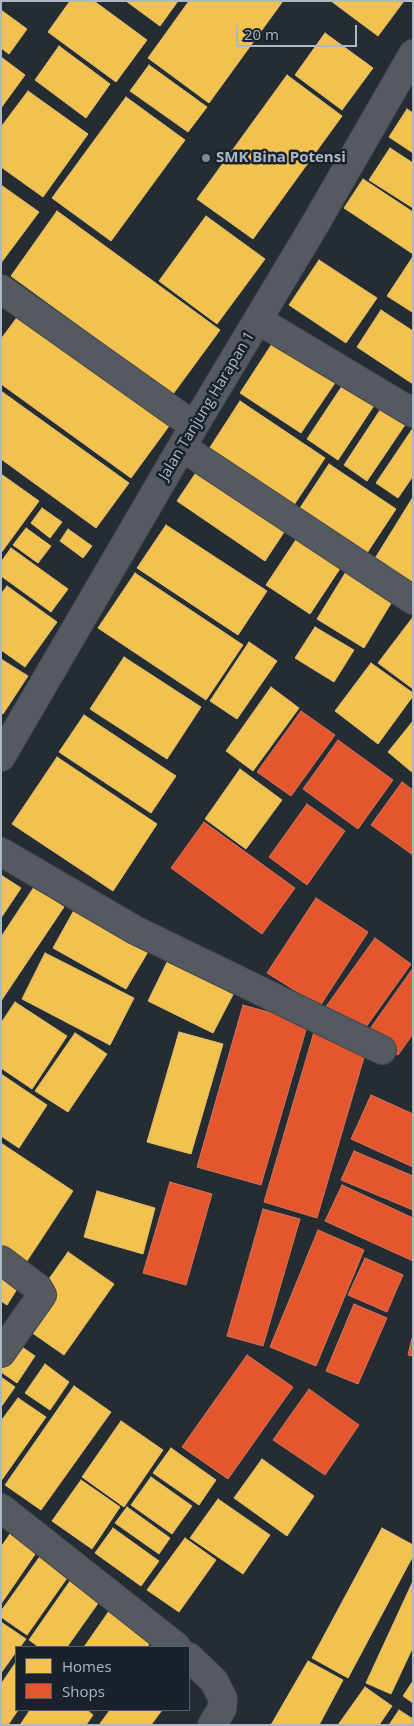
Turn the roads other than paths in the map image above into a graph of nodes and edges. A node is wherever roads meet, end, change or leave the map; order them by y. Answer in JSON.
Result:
{"nodes":[{"id":1,"x":413,"y":54,"type":"edge"},
{"id":2,"x":1,"y":289,"type":"edge"},
{"id":3,"x":258,"y":320,"type":"junction"},
{"id":4,"x":413,"y":413,"type":"edge"},
{"id":5,"x":188,"y":436,"type":"junction"},
{"id":6,"x":413,"y":600,"type":"edge"},
{"id":7,"x":1,"y":757,"type":"edge"},
{"id":8,"x":1,"y":852,"type":"edge"},
{"id":9,"x":382,"y":1050,"type":"dead end"},
{"id":10,"x":1,"y":1260,"type":"edge"},
{"id":11,"x":1,"y":1353,"type":"edge"},
{"id":12,"x":1,"y":1508,"type":"edge"},
{"id":13,"x":176,"y":1646,"type":"edge"},
{"id":14,"x":190,"y":1658,"type":"edge"},
{"id":15,"x":212,"y":1725,"type":"edge"}],
"edges":[{"from":1,"to":3,"type":"street","name":"Jalan Tanjung Harapan 1"},
{"from":2,"to":5,"type":"street"},
{"from":3,"to":4,"type":"street"},
{"from":3,"to":5,"type":"street","name":"Jalan Tanjung Harapan 1"},
{"from":5,"to":6,"type":"street"},
{"from":5,"to":7,"type":"street","name":"Jalan Tanjung Harapan 1"},
{"from":8,"to":9,"type":"street"},
{"from":10,"to":11,"type":"street"},
{"from":12,"to":13,"type":"street"},
{"from":14,"to":15,"type":"street"}]}
